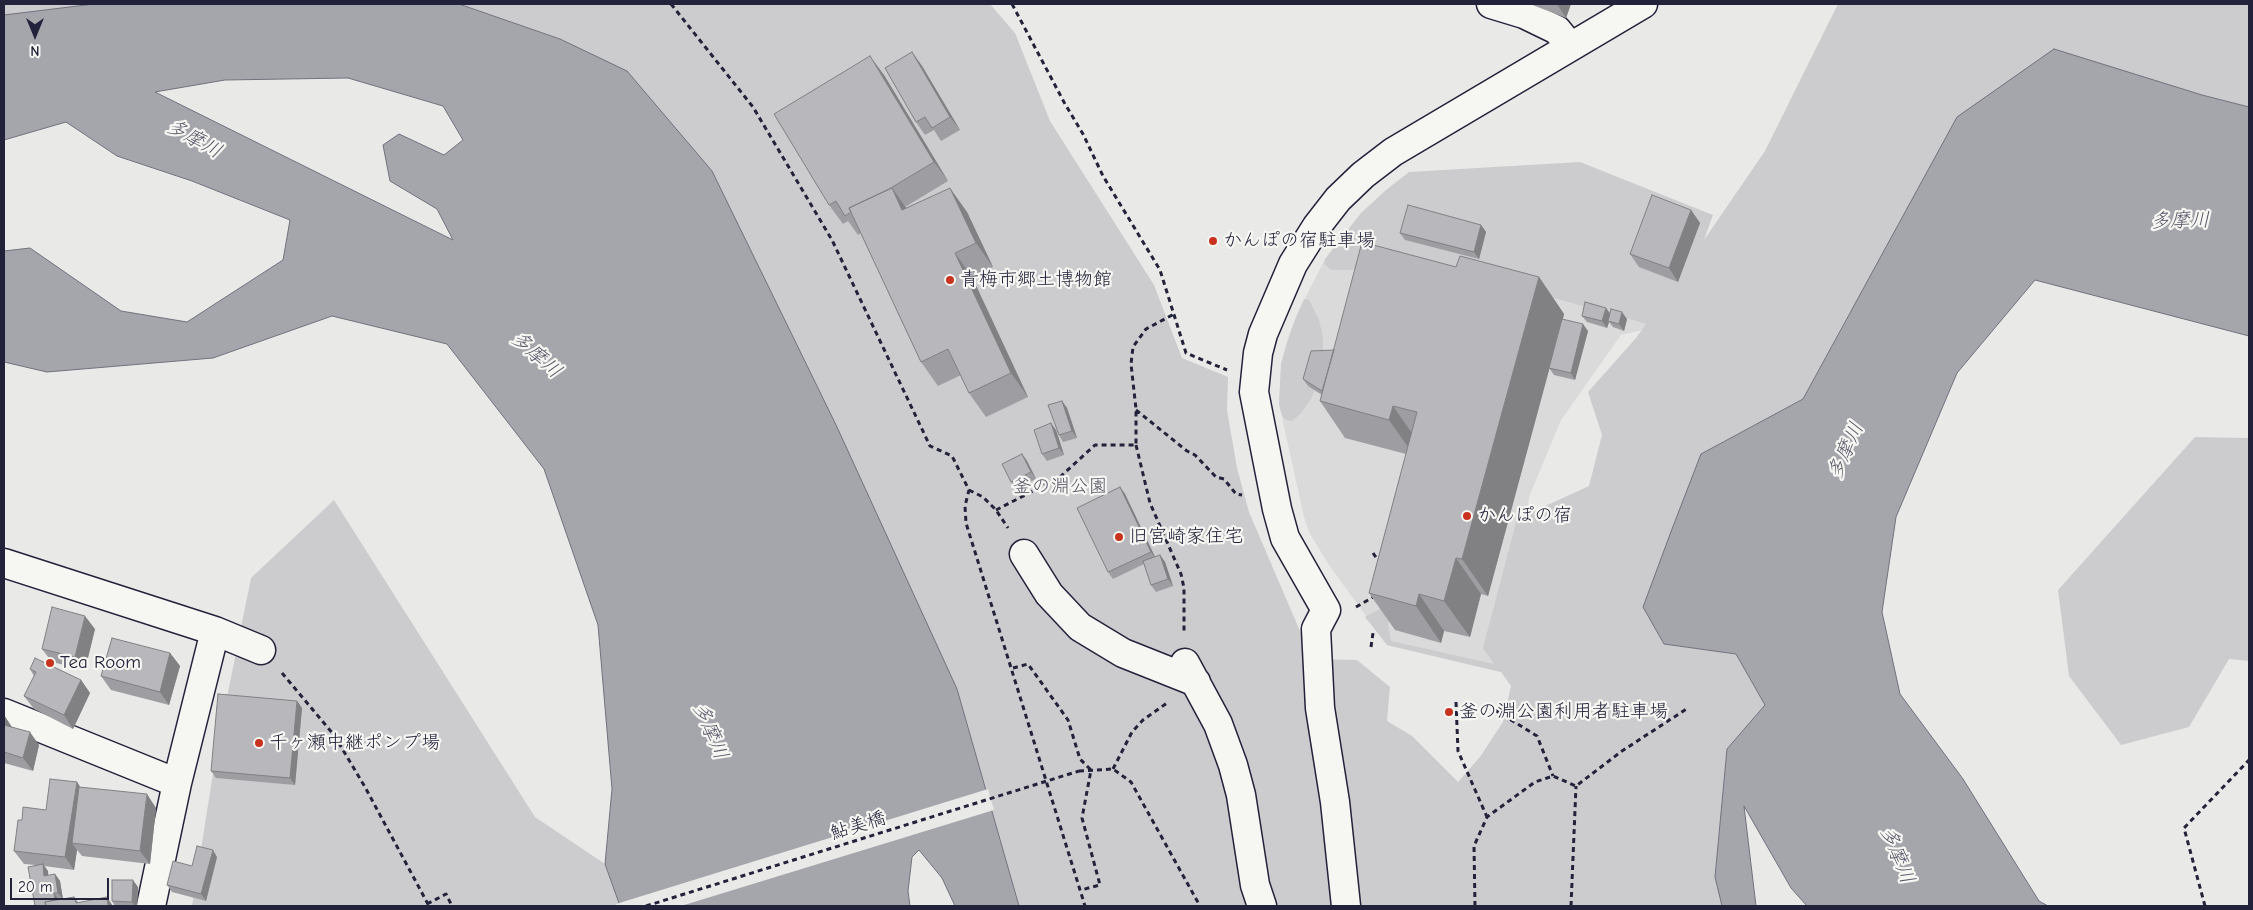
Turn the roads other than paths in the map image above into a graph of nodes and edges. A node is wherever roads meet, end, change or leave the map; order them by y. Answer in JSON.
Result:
{"nodes":[{"id":1,"x":1491,"y":4,"type":"edge"},
{"id":2,"x":1643,"y":4,"type":"edge"},
{"id":3,"x":1570,"y":46,"type":"junction"},
{"id":4,"x":1024,"y":554,"type":"road end"},
{"id":5,"x":4,"y":563,"type":"edge"},
{"id":6,"x":215,"y":631,"type":"junction"},
{"id":7,"x":261,"y":650,"type":"road end"},
{"id":8,"x":4,"y":713,"type":"edge"},
{"id":9,"x":177,"y":783,"type":"junction"},
{"id":10,"x":151,"y":906,"type":"edge"},
{"id":11,"x":1262,"y":906,"type":"edge"},
{"id":12,"x":1346,"y":906,"type":"edge"}],
"edges":[{"from":1,"to":3,"type":"street"},
{"from":2,"to":3,"type":"street"},
{"from":3,"to":12,"type":"street"},
{"from":4,"to":11,"type":"street"},
{"from":5,"to":6,"type":"street"},
{"from":6,"to":7,"type":"street"},
{"from":6,"to":9,"type":"street"},
{"from":8,"to":9,"type":"street"},
{"from":9,"to":10,"type":"street"}]}
